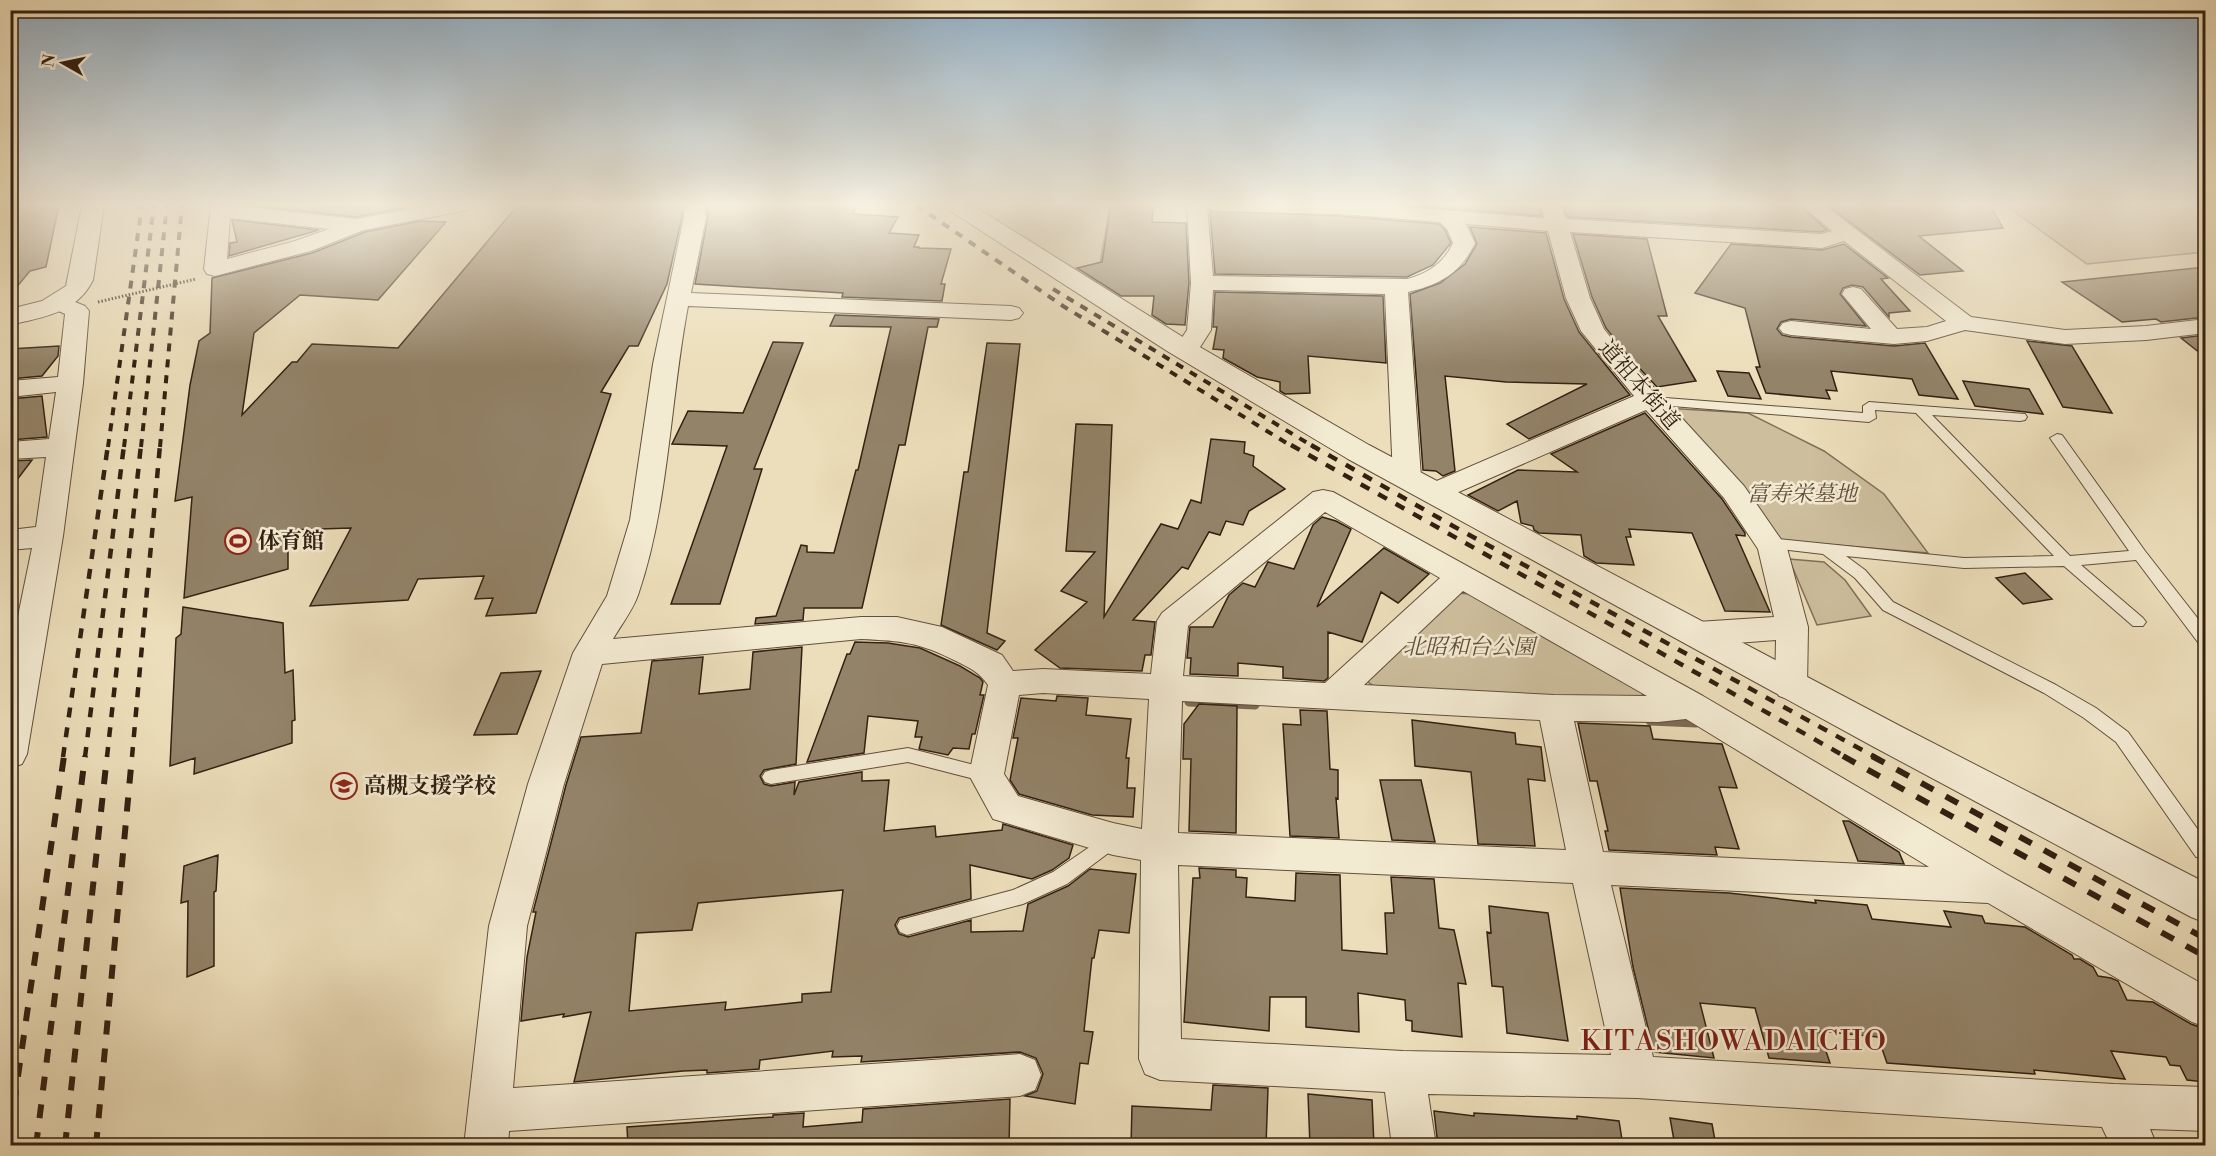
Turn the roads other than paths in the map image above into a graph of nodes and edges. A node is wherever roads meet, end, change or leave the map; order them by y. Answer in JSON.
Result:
{"nodes":[{"id":1,"x":83,"y":259,"type":"edge"},
{"id":2,"x":216,"y":259,"type":"edge"},
{"id":3,"x":253,"y":259,"type":"edge"},
{"id":4,"x":686,"y":259,"type":"edge"},
{"id":5,"x":1040,"y":259,"type":"edge"},
{"id":6,"x":1200,"y":259,"type":"edge"},
{"id":7,"x":1456,"y":259,"type":"edge"},
{"id":8,"x":1567,"y":259,"type":"edge"},
{"id":9,"x":1879,"y":259,"type":"edge"},
{"id":10,"x":1202,"y":284,"type":"junction"},
{"id":11,"x":1395,"y":287,"type":"junction"},
{"id":12,"x":1853,"y":294,"type":"dead end"},
{"id":13,"x":678,"y":299,"type":"junction"},
{"id":14,"x":67,"y":307,"type":"junction"},
{"id":15,"x":1011,"y":314,"type":"dead end"},
{"id":16,"x":10,"y":317,"type":"edge"},
{"id":17,"x":1964,"y":323,"type":"junction"},
{"id":18,"x":2205,"y":326,"type":"edge"},
{"id":19,"x":1791,"y":328,"type":"dead end"},
{"id":20,"x":1889,"y":335,"type":"junction"},
{"id":21,"x":1186,"y":350,"type":"junction"},
{"id":22,"x":70,"y":383,"type":"junction"},
{"id":23,"x":10,"y":389,"type":"edge"},
{"id":24,"x":1651,"y":400,"type":"junction"},
{"id":25,"x":1919,"y":410,"type":"junction"},
{"id":26,"x":2020,"y":417,"type":"dead end"},
{"id":27,"x":2057,"y":438,"type":"dead end"},
{"id":28,"x":60,"y":447,"type":"junction"},
{"id":29,"x":10,"y":451,"type":"edge"},
{"id":30,"x":1407,"y":477,"type":"junction"},
{"id":31,"x":1435,"y":492,"type":"junction"},
{"id":32,"x":49,"y":536,"type":"junction"},
{"id":33,"x":10,"y":540,"type":"edge"},
{"id":34,"x":1768,"y":543,"type":"junction"},
{"id":35,"x":1827,"y":549,"type":"junction"},
{"id":36,"x":2140,"y":555,"type":"junction"},
{"id":37,"x":2067,"y":561,"type":"junction"},
{"id":38,"x":1459,"y":576,"type":"junction"},
{"id":39,"x":22,"y":611,"type":"edge"},
{"id":40,"x":2138,"y":622,"type":"dead end"},
{"id":41,"x":1792,"y":627,"type":"junction"},
{"id":42,"x":1697,"y":634,"type":"junction"},
{"id":43,"x":2205,"y":641,"type":"edge"},
{"id":44,"x":589,"y":653,"type":"junction"},
{"id":45,"x":1005,"y":684,"type":"junction"},
{"id":46,"x":1165,"y":687,"type":"junction"},
{"id":47,"x":1791,"y":687,"type":"junction"},
{"id":48,"x":1332,"y":696,"type":"junction"},
{"id":49,"x":1691,"y":705,"type":"junction"},
{"id":50,"x":1554,"y":708,"type":"junction"},
{"id":51,"x":10,"y":754,"type":"edge"},
{"id":52,"x":986,"y":775,"type":"junction"},
{"id":53,"x":771,"y":777,"type":"dead end"},
{"id":54,"x":1113,"y":839,"type":"junction"},
{"id":55,"x":1158,"y":848,"type":"junction"},
{"id":56,"x":2202,"y":851,"type":"dead end"},
{"id":57,"x":1588,"y":868,"type":"junction"},
{"id":58,"x":1993,"y":886,"type":"junction"},
{"id":59,"x":2205,"y":904,"type":"edge"},
{"id":60,"x":908,"y":926,"type":"dead end"},
{"id":61,"x":2205,"y":1008,"type":"edge"},
{"id":62,"x":1403,"y":1072,"type":"junction"},
{"id":63,"x":1020,"y":1075,"type":"dead end"},
{"id":64,"x":1637,"y":1077,"type":"junction"},
{"id":65,"x":2114,"y":1106,"type":"junction"},
{"id":66,"x":2205,"y":1109,"type":"edge"},
{"id":67,"x":488,"y":1128,"type":"edge"},
{"id":68,"x":1414,"y":1146,"type":"edge"},
{"id":69,"x":2134,"y":1146,"type":"edge"}],
"edges":[{"from":1,"to":14,"type":"street"},
{"from":2,"to":3,"type":"street"},
{"from":4,"to":13,"type":"street"},
{"from":5,"to":21,"type":"street"},
{"from":6,"to":10,"type":"street"},
{"from":7,"to":11,"type":"street"},
{"from":8,"to":24,"type":"street","name":"道祖本街道"},
{"from":9,"to":17,"type":"street"},
{"from":10,"to":11,"type":"street"},
{"from":10,"to":21,"type":"street"},
{"from":11,"to":30,"type":"street"},
{"from":12,"to":20,"type":"street"},
{"from":13,"to":15,"type":"street"},
{"from":13,"to":44,"type":"street"},
{"from":14,"to":16,"type":"street"},
{"from":14,"to":22,"type":"street"},
{"from":17,"to":18,"type":"street"},
{"from":17,"to":20,"type":"street"},
{"from":19,"to":20,"type":"street"},
{"from":21,"to":30,"type":"street"},
{"from":22,"to":23,"type":"street"},
{"from":22,"to":28,"type":"street"},
{"from":24,"to":25,"type":"lane"},
{"from":24,"to":31,"type":"street"},
{"from":24,"to":34,"type":"street","name":"道祖本街道"},
{"from":25,"to":26,"type":"lane"},
{"from":25,"to":37,"type":"lane"},
{"from":27,"to":36,"type":"lane"},
{"from":28,"to":29,"type":"street"},
{"from":28,"to":32,"type":"street"},
{"from":30,"to":31,"type":"street"},
{"from":31,"to":42,"type":"street"},
{"from":32,"to":33,"type":"street"},
{"from":32,"to":39,"type":"street"},
{"from":34,"to":35,"type":"lane"},
{"from":34,"to":41,"type":"street","name":"道祖本街道"},
{"from":35,"to":37,"type":"lane"},
{"from":35,"to":56,"type":"lane"},
{"from":36,"to":37,"type":"lane"},
{"from":36,"to":43,"type":"lane"},
{"from":37,"to":40,"type":"lane"},
{"from":38,"to":46,"type":"street"},
{"from":38,"to":48,"type":"street"},
{"from":38,"to":49,"type":"street"},
{"from":39,"to":51,"type":"street"},
{"from":41,"to":42,"type":"street"},
{"from":41,"to":47,"type":"street","name":"道祖本街道"},
{"from":42,"to":47,"type":"street"},
{"from":44,"to":45,"type":"street"},
{"from":44,"to":67,"type":"street"},
{"from":45,"to":46,"type":"street"},
{"from":45,"to":52,"type":"street"},
{"from":46,"to":48,"type":"street"},
{"from":46,"to":55,"type":"street"},
{"from":47,"to":59,"type":"street"},
{"from":48,"to":50,"type":"street"},
{"from":49,"to":50,"type":"street"},
{"from":49,"to":58,"type":"street"},
{"from":50,"to":57,"type":"street"},
{"from":52,"to":53,"type":"lane"},
{"from":52,"to":54,"type":"street"},
{"from":54,"to":55,"type":"street"},
{"from":54,"to":60,"type":"lane"},
{"from":55,"to":57,"type":"street"},
{"from":55,"to":62,"type":"street"},
{"from":57,"to":58,"type":"street"},
{"from":57,"to":64,"type":"street"},
{"from":58,"to":61,"type":"street"},
{"from":62,"to":64,"type":"street"},
{"from":62,"to":68,"type":"street"},
{"from":63,"to":67,"type":"street"},
{"from":64,"to":65,"type":"street"},
{"from":65,"to":66,"type":"street"},
{"from":65,"to":69,"type":"street"}]}
